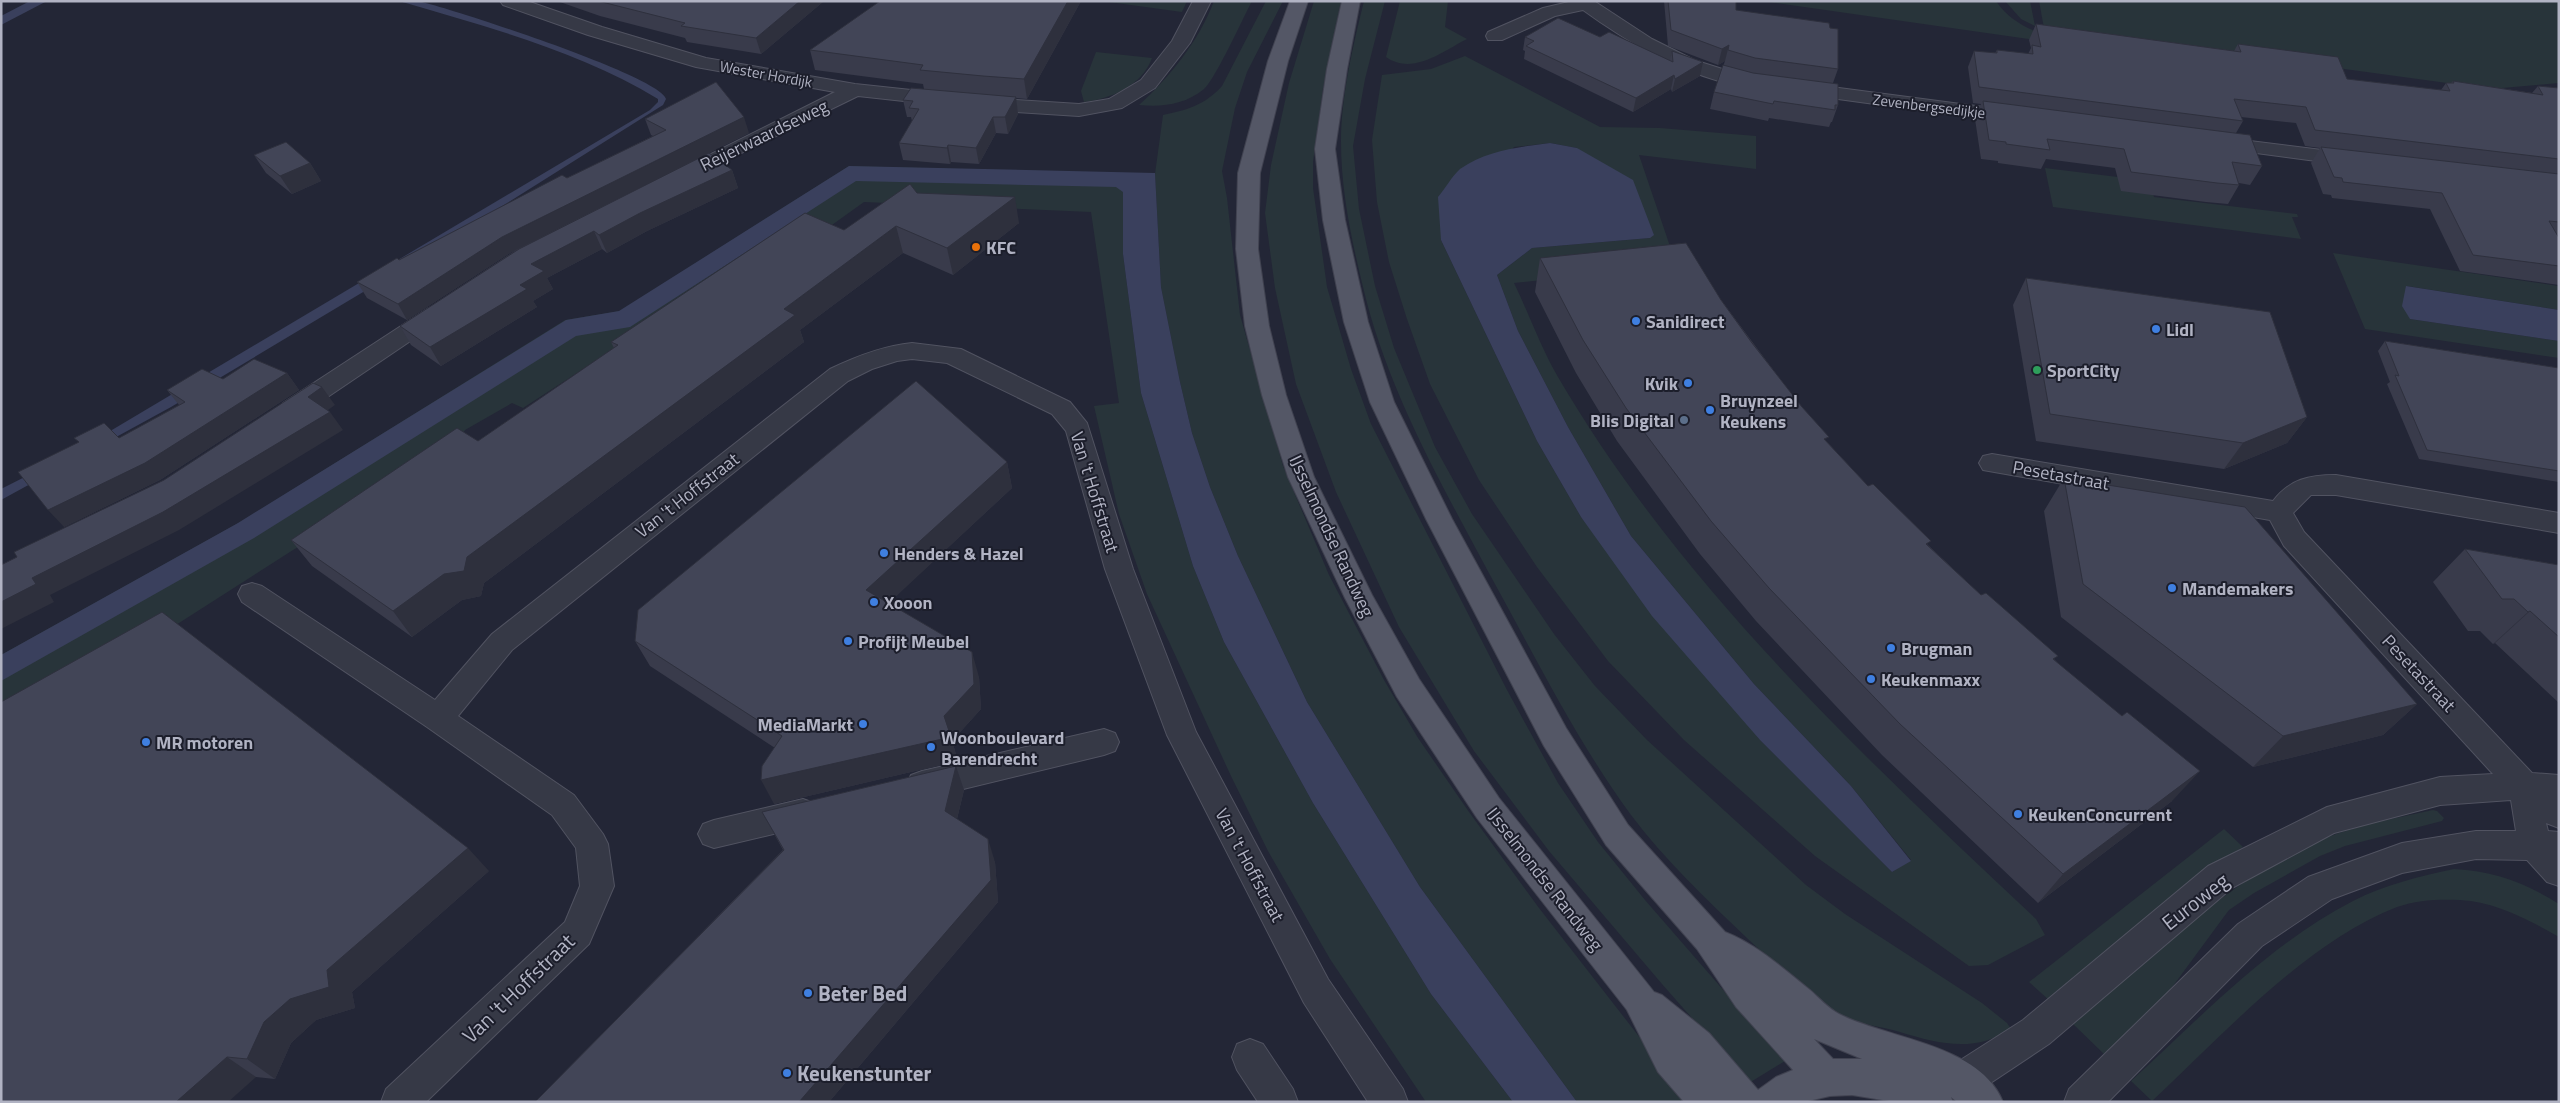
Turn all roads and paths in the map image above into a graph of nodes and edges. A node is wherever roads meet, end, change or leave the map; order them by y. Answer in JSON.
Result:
{"nodes":[{"id":1,"x":509,"y":1,"type":"edge"},
{"id":2,"x":1202,"y":1,"type":"edge"},
{"id":3,"x":1299,"y":1,"type":"edge"},
{"id":4,"x":1351,"y":1,"type":"edge"},
{"id":5,"x":1586,"y":3,"type":"edge"},
{"id":6,"x":1495,"y":36,"type":"dead end"},
{"id":7,"x":854,"y":90,"type":"junction"},
{"id":8,"x":2033,"y":120,"type":"edge"},
{"id":9,"x":2198,"y":141,"type":"edge"},
{"id":10,"x":2374,"y":162,"type":"edge"},
{"id":11,"x":666,"y":184,"type":"edge"},
{"id":12,"x":452,"y":303,"type":"edge"},
{"id":13,"x":270,"y":423,"type":"edge"},
{"id":14,"x":1992,"y":463,"type":"dead end"},
{"id":15,"x":2279,"y":512,"type":"junction"},
{"id":16,"x":2559,"y":523,"type":"edge"},
{"id":17,"x":252,"y":594,"type":"dead end"},
{"id":18,"x":438,"y":718,"type":"junction"},
{"id":19,"x":1104,"y":742,"type":"dead end"},
{"id":20,"x":2524,"y":786,"type":"junction"},
{"id":21,"x":2559,"y":789,"type":"edge"},
{"id":22,"x":895,"y":792,"type":"edge"},
{"id":23,"x":828,"y":807,"type":"edge"},
{"id":24,"x":2559,"y":814,"type":"edge"},
{"id":25,"x":714,"y":834,"type":"dead end"},
{"id":26,"x":2546,"y":846,"type":"edge"},
{"id":27,"x":2559,"y":872,"type":"edge"},
{"id":28,"x":1709,"y":938,"type":"junction"},
{"id":29,"x":1639,"y":998,"type":"junction"},
{"id":30,"x":1250,"y":1057,"type":"dead end"},
{"id":31,"x":1826,"y":1078,"type":"junction"},
{"id":32,"x":1953,"y":1096,"type":"edge"},
{"id":33,"x":399,"y":1102,"type":"edge"},
{"id":34,"x":1280,"y":1102,"type":"edge"},
{"id":35,"x":1390,"y":1102,"type":"edge"},
{"id":36,"x":1708,"y":1102,"type":"edge"},
{"id":37,"x":1745,"y":1102,"type":"edge"},
{"id":38,"x":1772,"y":1102,"type":"edge"},
{"id":39,"x":2082,"y":1102,"type":"edge"}],
"edges":[{"from":1,"to":7,"type":"street","name":"Wester Hordijk"},
{"from":2,"to":7,"type":"street","name":"Wester Hordijk"},
{"from":3,"to":29,"type":"main road","name":"IJsselmondse Randweg"},
{"from":4,"to":28,"type":"main road"},
{"from":5,"to":6,"type":"street"},
{"from":5,"to":8,"type":"street","name":"Zevenbergsedijkje"},
{"from":7,"to":11,"type":"street","name":"Reijerwaardseweg"},
{"from":9,"to":10,"type":"street"},
{"from":12,"to":13,"type":"street"},
{"from":14,"to":15,"type":"street","name":"Pesetastraat"},
{"from":15,"to":16,"type":"street"},
{"from":15,"to":20,"type":"street","name":"Pesetastraat"},
{"from":17,"to":18,"type":"street","name":"Van 't Hoffstraat"},
{"from":18,"to":33,"type":"street","name":"Van 't Hoffstraat"},
{"from":18,"to":35,"type":"street","name":"Van 't Hoffstraat"},
{"from":19,"to":22,"type":"street"},
{"from":20,"to":21,"type":"street","name":"Euroweg"},
{"from":20,"to":24,"type":"street"},
{"from":20,"to":26,"type":"street"},
{"from":20,"to":32,"type":"street","name":"Euroweg"},
{"from":23,"to":25,"type":"street"},
{"from":26,"to":27,"type":"street"},
{"from":26,"to":39,"type":"street"},
{"from":28,"to":31,"type":"main road"},
{"from":28,"to":32,"type":"main road"},
{"from":29,"to":36,"type":"main road","name":"IJsselmondse Randweg"},
{"from":29,"to":37,"type":"main road","name":"IJsselmondse Randweg"},
{"from":30,"to":34,"type":"street"},
{"from":31,"to":32,"type":"main road"},
{"from":31,"to":38,"type":"main road"}]}
